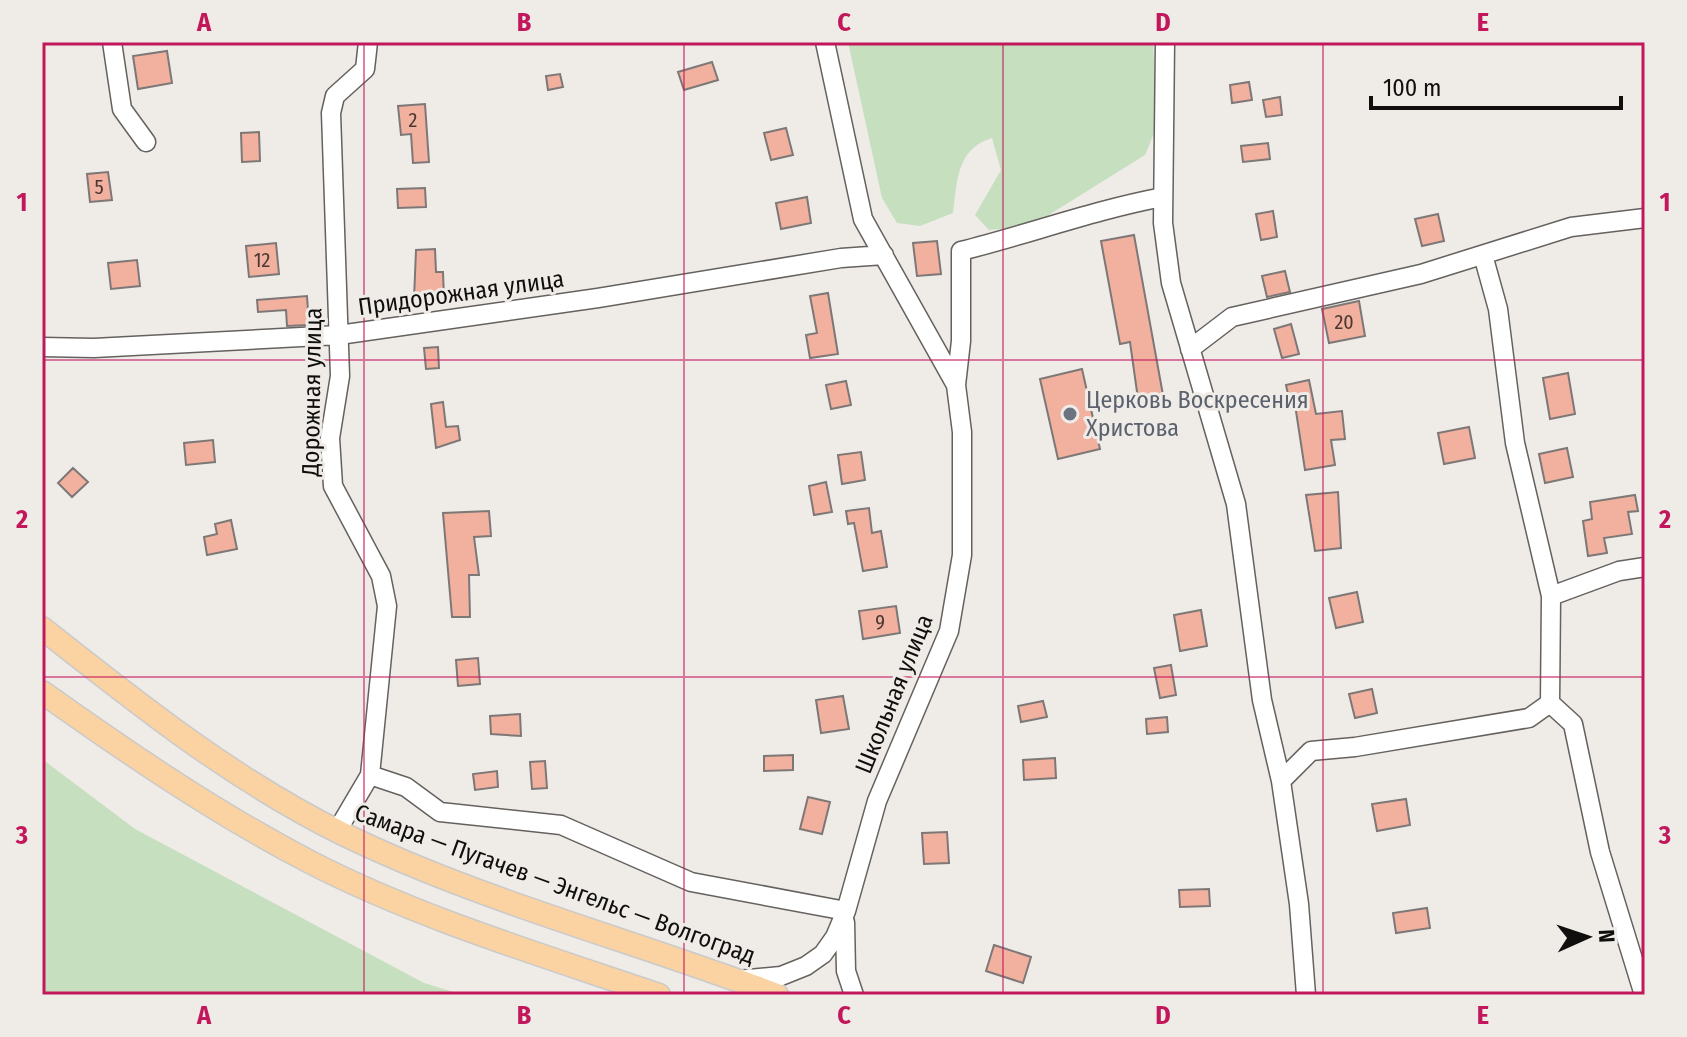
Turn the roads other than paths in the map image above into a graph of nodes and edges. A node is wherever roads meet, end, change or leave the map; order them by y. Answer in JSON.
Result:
{"nodes":[{"id":1,"x":112,"y":42,"type":"edge"},
{"id":2,"x":368,"y":42,"type":"edge"},
{"id":3,"x":825,"y":42,"type":"edge"},
{"id":4,"x":1165,"y":42,"type":"edge"},
{"id":5,"x":146,"y":142,"type":"dead end"},
{"id":6,"x":1163,"y":197,"type":"junction"},
{"id":7,"x":1645,"y":218,"type":"edge"},
{"id":8,"x":884,"y":255,"type":"junction"},
{"id":9,"x":1483,"y":255,"type":"junction"},
{"id":10,"x":339,"y":335,"type":"junction"},
{"id":11,"x":42,"y":347,"type":"edge"},
{"id":12,"x":1190,"y":349,"type":"junction"},
{"id":13,"x":956,"y":385,"type":"junction"},
{"id":14,"x":1645,"y":567,"type":"edge"},
{"id":15,"x":1551,"y":596,"type":"junction"},
{"id":16,"x":42,"y":628,"type":"edge"},
{"id":17,"x":42,"y":692,"type":"edge"},
{"id":18,"x":1550,"y":703,"type":"junction"},
{"id":19,"x":370,"y":775,"type":"junction"},
{"id":20,"x":1281,"y":781,"type":"junction"},
{"id":21,"x":337,"y":831,"type":"junction"},
{"id":22,"x":846,"y":911,"type":"junction"},
{"id":23,"x":737,"y":980,"type":"junction"},
{"id":24,"x":659,"y":995,"type":"edge"},
{"id":25,"x":777,"y":995,"type":"edge"},
{"id":26,"x":854,"y":995,"type":"edge"},
{"id":27,"x":1306,"y":995,"type":"edge"},
{"id":28,"x":1644,"y":995,"type":"edge"}],
"edges":[{"from":1,"to":5,"type":"street"},
{"from":2,"to":10,"type":"street","name":"Дорожная улица"},
{"from":3,"to":8,"type":"street","name":"Школьная улица"},
{"from":4,"to":6,"type":"street"},
{"from":6,"to":12,"type":"street"},
{"from":6,"to":13,"type":"street"},
{"from":7,"to":9,"type":"street"},
{"from":8,"to":10,"type":"street","name":"Придорожная улица"},
{"from":8,"to":13,"type":"street","name":"Школьная улица"},
{"from":9,"to":12,"type":"street"},
{"from":9,"to":15,"type":"street"},
{"from":10,"to":11,"type":"street","name":"Придорожная улица"},
{"from":10,"to":19,"type":"street","name":"Дорожная улица"},
{"from":12,"to":20,"type":"street"},
{"from":13,"to":22,"type":"street","name":"Школьная улица"},
{"from":14,"to":15,"type":"street"},
{"from":15,"to":18,"type":"street"},
{"from":16,"to":21,"type":"main road","name":"Самара — Пугачев — Энгельс — Волгоград"},
{"from":17,"to":24,"type":"main road"},
{"from":18,"to":20,"type":"street"},
{"from":18,"to":28,"type":"street"},
{"from":19,"to":21,"type":"street","name":"Дорожная улица"},
{"from":19,"to":22,"type":"street"},
{"from":20,"to":27,"type":"street"},
{"from":21,"to":23,"type":"main road","name":"Самара — Пугачев — Энгельс — Волгоград"},
{"from":22,"to":23,"type":"street","name":"Школьная улица"},
{"from":22,"to":26,"type":"street"},
{"from":23,"to":25,"type":"main road","name":"Самара — Пугачев — Энгельс — Волгоград"}]}
